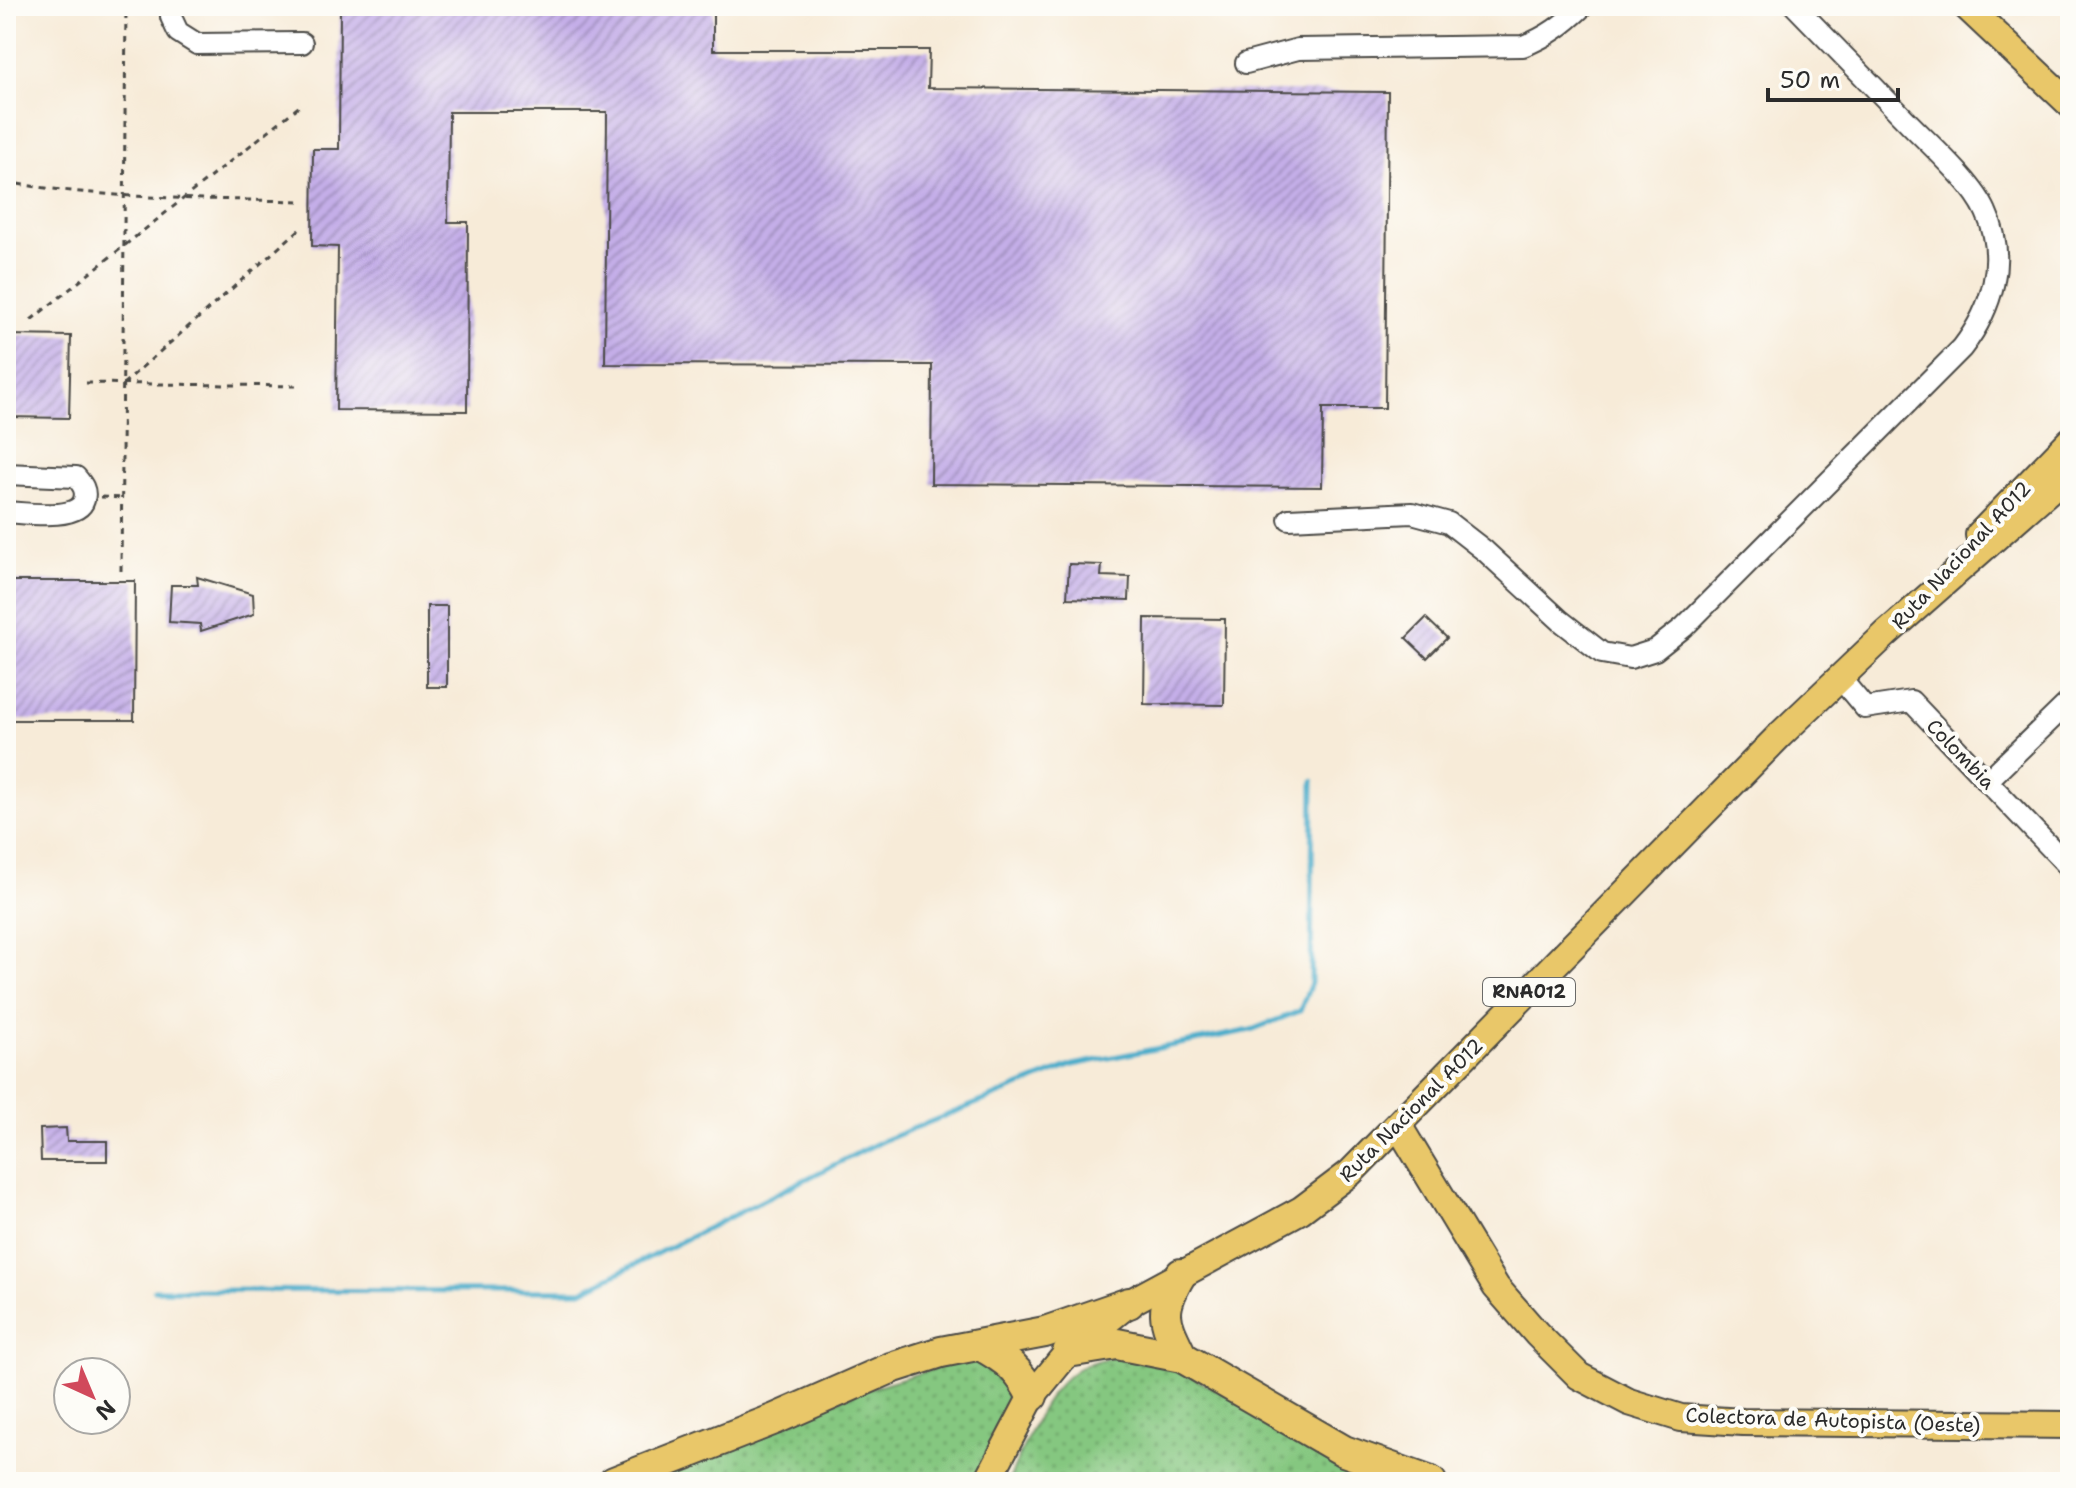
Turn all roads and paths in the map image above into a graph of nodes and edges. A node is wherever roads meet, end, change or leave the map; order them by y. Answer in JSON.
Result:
{"nodes":[{"id":1,"x":126,"y":6,"type":"edge"},
{"id":2,"x":171,"y":6,"type":"edge"},
{"id":3,"x":1583,"y":6,"type":"edge"},
{"id":4,"x":1795,"y":6,"type":"edge"},
{"id":5,"x":1966,"y":6,"type":"edge"},
{"id":6,"x":302,"y":43,"type":"dead end"},
{"id":7,"x":1246,"y":63,"type":"dead end"},
{"id":8,"x":2070,"y":104,"type":"edge"},
{"id":9,"x":301,"y":105,"type":"dead end"},
{"id":10,"x":6,"y":182,"type":"edge"},
{"id":11,"x":125,"y":197,"type":"junction"},
{"id":12,"x":185,"y":199,"type":"junction"},
{"id":13,"x":301,"y":201,"type":"dead end"},
{"id":14,"x":300,"y":229,"type":"dead end"},
{"id":15,"x":124,"y":246,"type":"junction"},
{"id":16,"x":31,"y":320,"type":"dead end"},
{"id":17,"x":86,"y":383,"type":"dead end"},
{"id":18,"x":123,"y":384,"type":"junction"},
{"id":19,"x":298,"y":386,"type":"dead end"},
{"id":20,"x":2070,"y":441,"type":"edge"},
{"id":21,"x":2070,"y":472,"type":"edge"},
{"id":22,"x":6,"y":474,"type":"edge"},
{"id":23,"x":6,"y":512,"type":"edge"},
{"id":24,"x":1289,"y":519,"type":"dead end"},
{"id":25,"x":121,"y":571,"type":"dead end"},
{"id":26,"x":1886,"y":634,"type":"junction"},
{"id":27,"x":1840,"y":678,"type":"junction"},
{"id":28,"x":2070,"y":701,"type":"edge"},
{"id":29,"x":1987,"y":781,"type":"junction"},
{"id":30,"x":2070,"y":868,"type":"edge"},
{"id":31,"x":1398,"y":1125,"type":"junction"},
{"id":32,"x":1181,"y":1274,"type":"junction"},
{"id":33,"x":1129,"y":1303,"type":"junction"},
{"id":34,"x":980,"y":1345,"type":"junction"},
{"id":35,"x":1068,"y":1352,"type":"junction"},
{"id":36,"x":1182,"y":1357,"type":"junction"},
{"id":37,"x":1032,"y":1396,"type":"junction"},
{"id":38,"x":2070,"y":1425,"type":"edge"},
{"id":39,"x":988,"y":1478,"type":"edge"},
{"id":40,"x":614,"y":1482,"type":"edge"},
{"id":41,"x":1431,"y":1482,"type":"edge"}],
"edges":[{"from":1,"to":11,"type":"path"},
{"from":2,"to":6,"type":"street"},
{"from":3,"to":7,"type":"street"},
{"from":4,"to":24,"type":"street"},
{"from":5,"to":8,"type":"main road"},
{"from":9,"to":12,"type":"path"},
{"from":10,"to":11,"type":"path"},
{"from":11,"to":12,"type":"path"},
{"from":11,"to":15,"type":"path"},
{"from":12,"to":13,"type":"path"},
{"from":12,"to":15,"type":"path"},
{"from":14,"to":18,"type":"path"},
{"from":15,"to":16,"type":"path"},
{"from":15,"to":18,"type":"path"},
{"from":17,"to":18,"type":"path"},
{"from":18,"to":19,"type":"path"},
{"from":18,"to":25,"type":"path"},
{"from":20,"to":26,"type":"main road","name":"Ruta Nacional A012","number":"RNA012"},
{"from":21,"to":26,"type":"main road","name":"Ruta Nacional A012","number":"RNA012"},
{"from":22,"to":23,"type":"street"},
{"from":26,"to":27,"type":"main road","name":"Ruta Nacional A012","number":"RNA012"},
{"from":27,"to":29,"type":"street","name":"Colombia"},
{"from":27,"to":31,"type":"main road","name":"Ruta Nacional A012","number":"RNA012"},
{"from":28,"to":29,"type":"street"},
{"from":29,"to":30,"type":"street","name":"Colombia"},
{"from":31,"to":32,"type":"main road","name":"Ruta Nacional A012","number":"RNA012"},
{"from":31,"to":38,"type":"main road","name":"Colectora de Autopista (Oeste)"},
{"from":32,"to":33,"type":"main road","name":"Ruta Nacional A012","number":"RNA012"},
{"from":32,"to":36,"type":"highway"},
{"from":33,"to":34,"type":"highway"},
{"from":33,"to":35,"type":"main road","name":"Ruta Nacional A012","number":"RNA012"},
{"from":34,"to":37,"type":"highway"},
{"from":34,"to":40,"type":"highway"},
{"from":35,"to":36,"type":"highway"},
{"from":35,"to":37,"type":"main road","name":"Ruta Nacional A012","number":"RNA012"},
{"from":36,"to":41,"type":"highway"},
{"from":37,"to":39,"type":"main road","name":"Ruta Nacional A012","number":"RNA012"}]}
